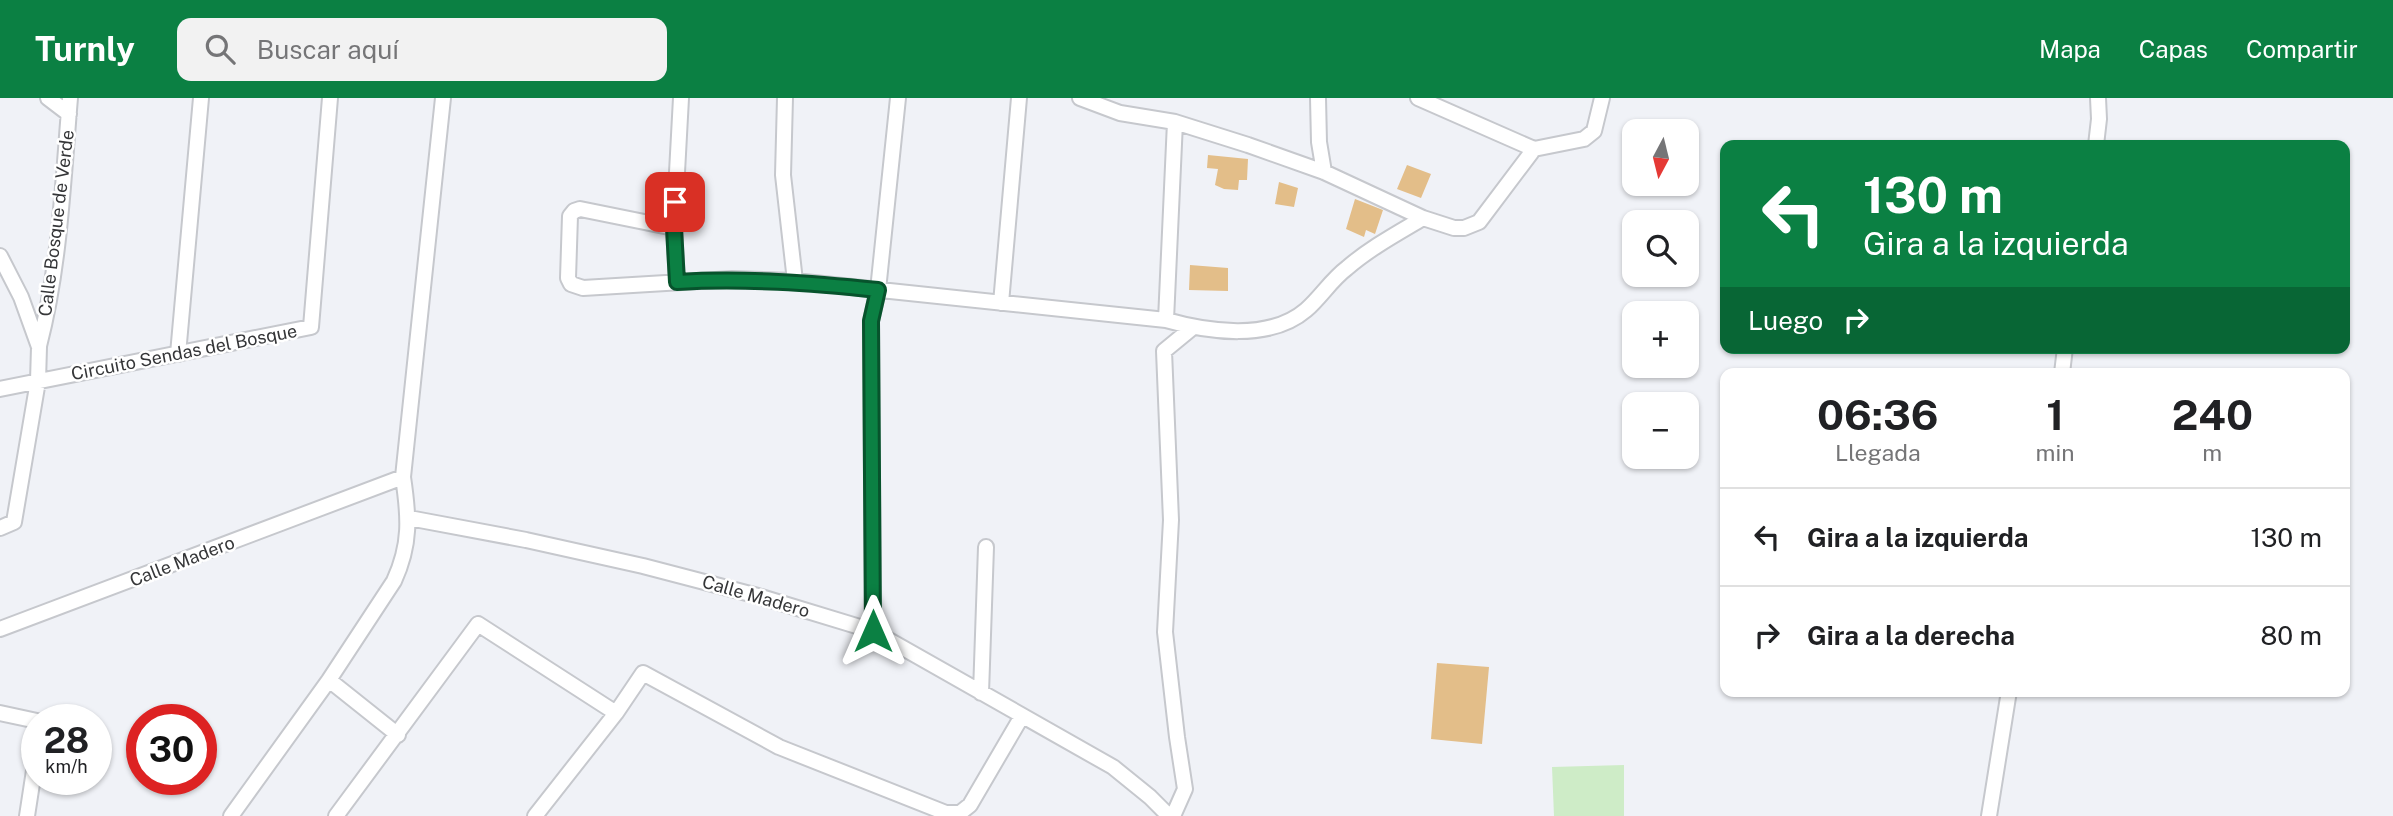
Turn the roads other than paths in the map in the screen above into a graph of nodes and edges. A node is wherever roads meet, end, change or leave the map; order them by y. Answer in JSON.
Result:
{"nodes":[{"id":1,"x":48,"y":98,"type":"edge"},
{"id":2,"x":70,"y":98,"type":"edge"},
{"id":3,"x":201,"y":98,"type":"edge"},
{"id":4,"x":330,"y":98,"type":"edge"},
{"id":5,"x":443,"y":98,"type":"edge"},
{"id":6,"x":681,"y":98,"type":"edge"},
{"id":7,"x":785,"y":98,"type":"edge"},
{"id":8,"x":898,"y":98,"type":"edge"},
{"id":9,"x":1019,"y":98,"type":"edge"},
{"id":10,"x":1080,"y":98,"type":"edge"},
{"id":11,"x":1318,"y":98,"type":"edge"},
{"id":12,"x":1418,"y":98,"type":"edge"},
{"id":13,"x":1602,"y":98,"type":"edge"},
{"id":14,"x":2098,"y":98,"type":"edge"},
{"id":15,"x":69,"y":114,"type":"junction"},
{"id":16,"x":1175,"y":122,"type":"junction"},
{"id":17,"x":2097,"y":140,"type":"edge"},
{"id":18,"x":1534,"y":149,"type":"junction"},
{"id":19,"x":1324,"y":172,"type":"junction"},
{"id":20,"x":1423,"y":218,"type":"junction"},
{"id":21,"x":674,"y":228,"type":"junction"},
{"id":22,"x":0,"y":256,"type":"edge"},
{"id":23,"x":795,"y":281,"type":"junction"},
{"id":24,"x":677,"y":282,"type":"junction"},
{"id":25,"x":878,"y":290,"type":"junction"},
{"id":26,"x":1001,"y":303,"type":"junction"},
{"id":27,"x":1166,"y":320,"type":"junction"},
{"id":28,"x":1192,"y":328,"type":"junction"},
{"id":29,"x":39,"y":347,"type":"junction"},
{"id":30,"x":178,"y":354,"type":"junction"},
{"id":31,"x":38,"y":381,"type":"junction"},
{"id":32,"x":0,"y":389,"type":"edge"},
{"id":33,"x":403,"y":477,"type":"junction"},
{"id":34,"x":409,"y":518,"type":"junction"},
{"id":35,"x":0,"y":528,"type":"edge"},
{"id":36,"x":986,"y":547,"type":"dead end"},
{"id":37,"x":0,"y":629,"type":"edge"},
{"id":38,"x":873,"y":631,"type":"junction"},
{"id":39,"x":329,"y":680,"type":"junction"},
{"id":40,"x":981,"y":692,"type":"junction"},
{"id":41,"x":2008,"y":697,"type":"edge"},
{"id":42,"x":0,"y":713,"type":"edge"},
{"id":43,"x":616,"y":713,"type":"junction"},
{"id":44,"x":1022,"y":716,"type":"junction"},
{"id":45,"x":21,"y":718,"type":"edge"},
{"id":46,"x":398,"y":735,"type":"junction"},
{"id":47,"x":30,"y":795,"type":"edge"},
{"id":48,"x":950,"y":815,"type":"edge"},
{"id":49,"x":27,"y":816,"type":"edge"},
{"id":50,"x":231,"y":816,"type":"edge"},
{"id":51,"x":336,"y":816,"type":"edge"},
{"id":52,"x":535,"y":816,"type":"edge"},
{"id":53,"x":1166,"y":816,"type":"edge"},
{"id":54,"x":1173,"y":816,"type":"edge"},
{"id":55,"x":1989,"y":816,"type":"edge"}],
"edges":[{"from":1,"to":15,"type":"street"},
{"from":2,"to":15,"type":"street","name":"Calle Bosque de Verde"},
{"from":3,"to":30,"type":"street"},
{"from":4,"to":30,"type":"street","name":"Circuito Sendas del Bosque"},
{"from":5,"to":33,"type":"street"},
{"from":6,"to":21,"type":"street"},
{"from":7,"to":23,"type":"street"},
{"from":8,"to":25,"type":"street"},
{"from":9,"to":26,"type":"street"},
{"from":10,"to":16,"type":"street"},
{"from":11,"to":19,"type":"street"},
{"from":12,"to":18,"type":"street"},
{"from":13,"to":18,"type":"street"},
{"from":14,"to":17,"type":"street"},
{"from":15,"to":29,"type":"street","name":"Calle Bosque de Verde"},
{"from":16,"to":19,"type":"street"},
{"from":16,"to":27,"type":"street"},
{"from":18,"to":20,"type":"street"},
{"from":19,"to":20,"type":"street"},
{"from":20,"to":28,"type":"street"},
{"from":21,"to":24,"type":"street"},
{"from":21,"to":24,"type":"street"},
{"from":22,"to":29,"type":"street"},
{"from":23,"to":24,"type":"street"},
{"from":23,"to":25,"type":"street"},
{"from":25,"to":26,"type":"street"},
{"from":25,"to":38,"type":"street"},
{"from":26,"to":27,"type":"street"},
{"from":27,"to":28,"type":"street"},
{"from":28,"to":54,"type":"street"},
{"from":29,"to":31,"type":"street"},
{"from":30,"to":31,"type":"street","name":"Circuito Sendas del Bosque"},
{"from":31,"to":32,"type":"street","name":"Circuito Sendas del Bosque"},
{"from":31,"to":35,"type":"street"},
{"from":33,"to":34,"type":"street"},
{"from":33,"to":37,"type":"street","name":"Calle Madero"},
{"from":34,"to":38,"type":"street","name":"Calle Madero"},
{"from":34,"to":39,"type":"street"},
{"from":36,"to":40,"type":"street"},
{"from":38,"to":40,"type":"street","name":"Calle Madero"},
{"from":39,"to":46,"type":"street"},
{"from":39,"to":50,"type":"street"},
{"from":40,"to":44,"type":"street","name":"Calle Madero"},
{"from":41,"to":55,"type":"street"},
{"from":42,"to":45,"type":"street"},
{"from":43,"to":46,"type":"street"},
{"from":43,"to":48,"type":"street"},
{"from":43,"to":52,"type":"street"},
{"from":44,"to":48,"type":"street"},
{"from":44,"to":53,"type":"street","name":"Calle Madero"},
{"from":46,"to":51,"type":"street"},
{"from":47,"to":49,"type":"street"}]}
